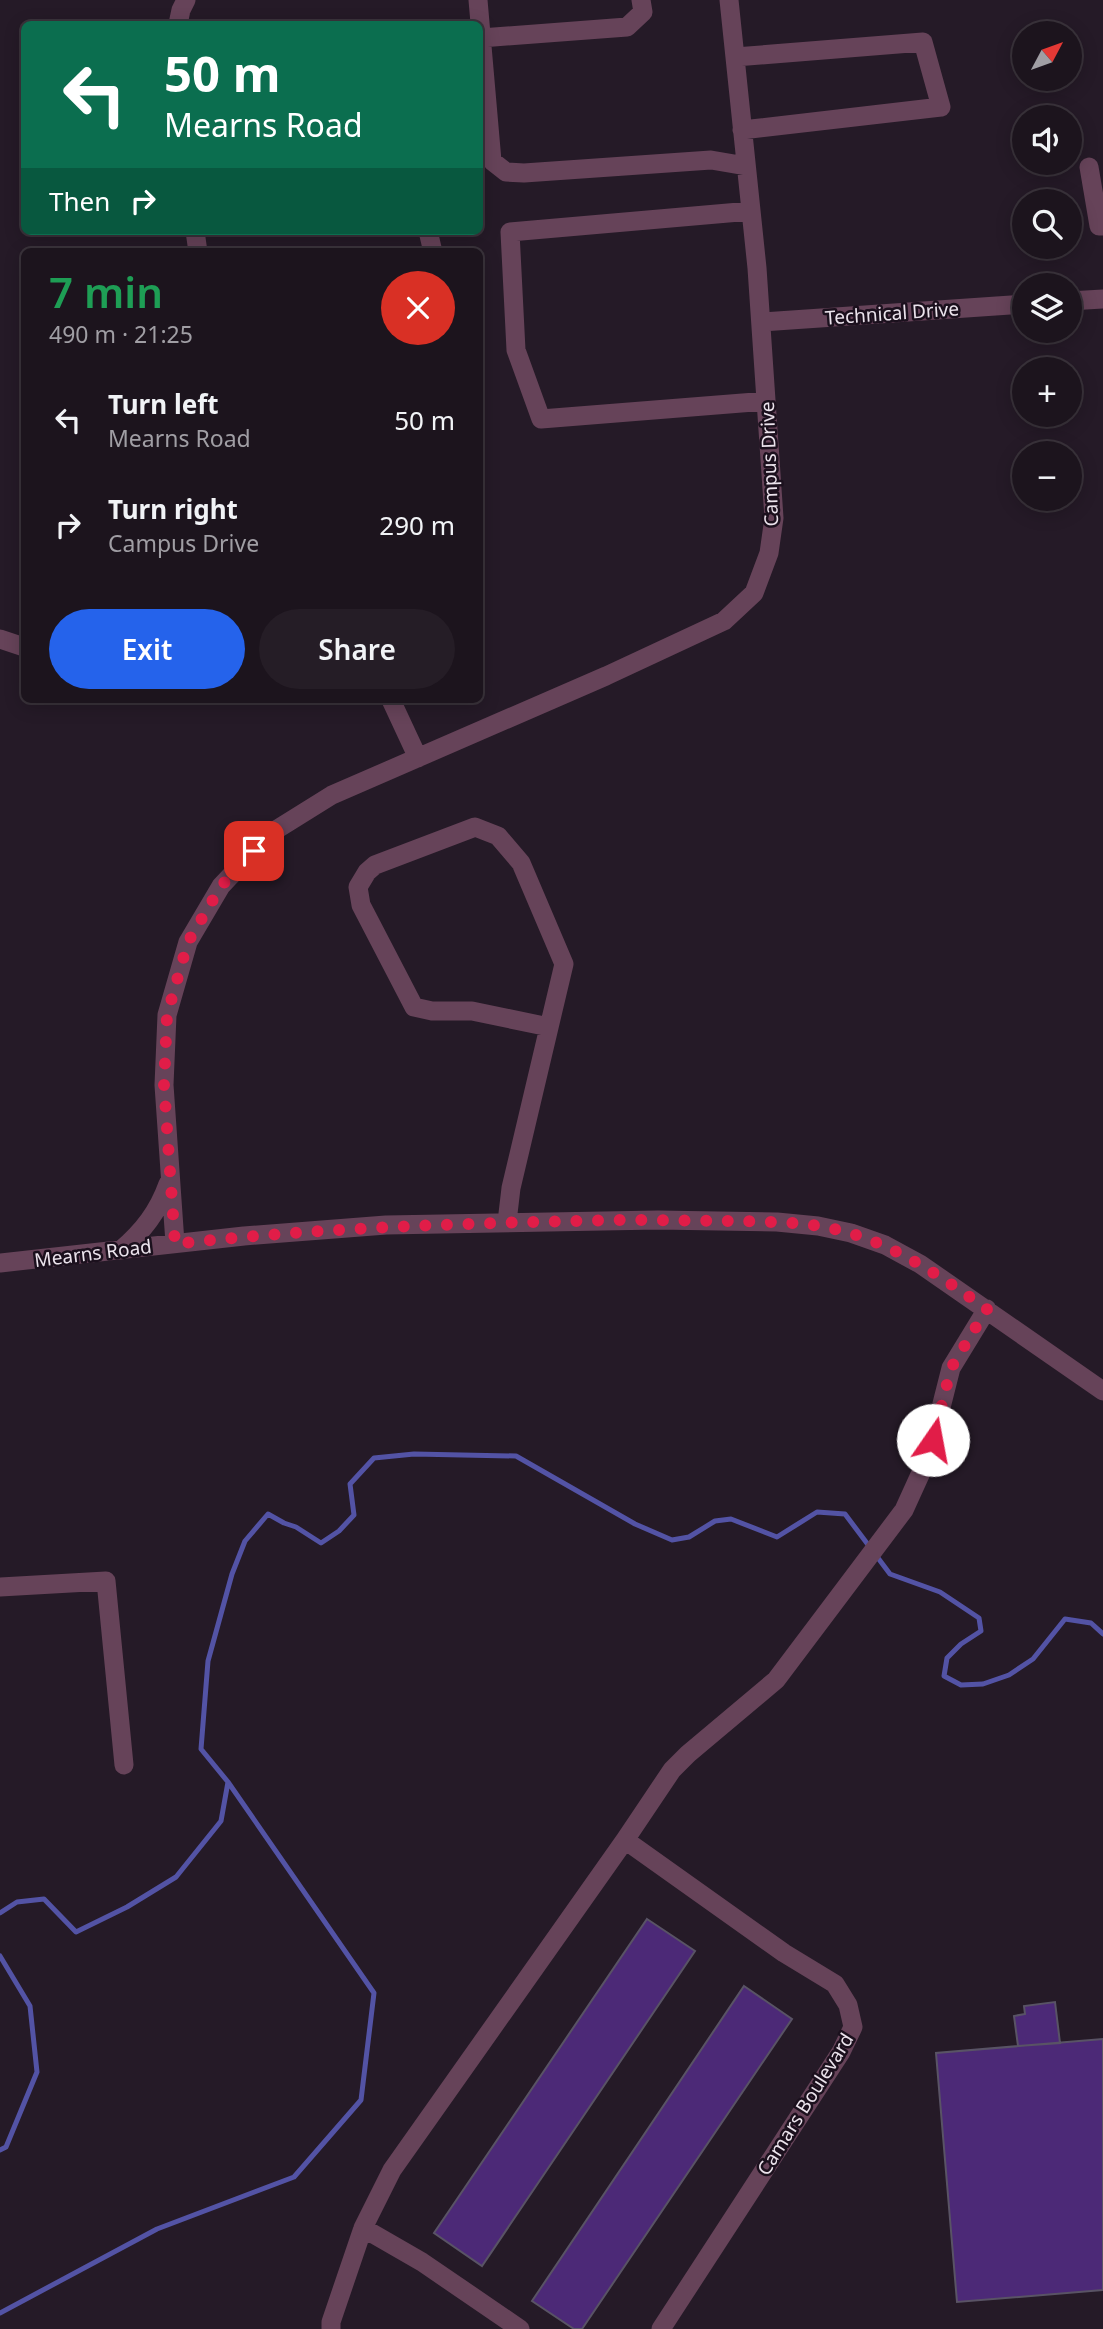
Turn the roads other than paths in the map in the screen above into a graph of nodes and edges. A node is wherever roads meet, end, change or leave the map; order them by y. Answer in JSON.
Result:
{"nodes":[{"id":1,"x":186,"y":0,"type":"edge"},
{"id":2,"x":478,"y":0,"type":"edge"},
{"id":3,"x":641,"y":0,"type":"edge"},
{"id":4,"x":729,"y":0,"type":"edge"},
{"id":5,"x":179,"y":21,"type":"edge"},
{"id":6,"x":480,"y":21,"type":"edge"},
{"id":7,"x":483,"y":38,"type":"edge"},
{"id":8,"x":735,"y":57,"type":"junction"},
{"id":9,"x":483,"y":60,"type":"edge"},
{"id":10,"x":742,"y":130,"type":"junction"},
{"id":11,"x":746,"y":166,"type":"junction"},
{"id":12,"x":1089,"y":167,"type":"dead end"},
{"id":13,"x":751,"y":211,"type":"junction"},
{"id":14,"x":1103,"y":226,"type":"edge"},
{"id":15,"x":1103,"y":299,"type":"edge"},
{"id":16,"x":1082,"y":300,"type":"edge"},
{"id":17,"x":1012,"y":305,"type":"edge"},
{"id":18,"x":761,"y":321,"type":"junction"},
{"id":19,"x":766,"y":401,"type":"junction"},
{"id":20,"x":0,"y":639,"type":"edge"},
{"id":21,"x":21,"y":646,"type":"edge"},
{"id":22,"x":392,"y":703,"type":"edge"},
{"id":23,"x":418,"y":758,"type":"junction"},
{"id":24,"x":549,"y":1027,"type":"junction"},
{"id":25,"x":170,"y":1176,"type":"junction"},
{"id":26,"x":507,"y":1222,"type":"junction"},
{"id":27,"x":175,"y":1244,"type":"junction"},
{"id":28,"x":121,"y":1250,"type":"junction"},
{"id":29,"x":0,"y":1264,"type":"edge"},
{"id":30,"x":987,"y":1309,"type":"junction"},
{"id":31,"x":1103,"y":1391,"type":"edge"},
{"id":32,"x":0,"y":1587,"type":"edge"},
{"id":33,"x":124,"y":1765,"type":"dead end"},
{"id":34,"x":625,"y":1840,"type":"junction"},
{"id":35,"x":363,"y":2228,"type":"junction"},
{"id":36,"x":331,"y":2329,"type":"edge"},
{"id":37,"x":520,"y":2329,"type":"edge"},
{"id":38,"x":661,"y":2329,"type":"edge"}],
"edges":[{"from":1,"to":5,"type":"street"},
{"from":2,"to":6,"type":"street"},
{"from":3,"to":7,"type":"street"},
{"from":4,"to":8,"type":"street","name":"Campus Drive"},
{"from":8,"to":10,"type":"street","name":"Campus Drive"},
{"from":8,"to":10,"type":"street"},
{"from":9,"to":11,"type":"street"},
{"from":10,"to":11,"type":"street","name":"Campus Drive"},
{"from":11,"to":13,"type":"street","name":"Campus Drive"},
{"from":12,"to":14,"type":"street"},
{"from":13,"to":18,"type":"street","name":"Campus Drive"},
{"from":13,"to":19,"type":"street"},
{"from":15,"to":16,"type":"street"},
{"from":17,"to":18,"type":"street","name":"Technical Drive"},
{"from":18,"to":19,"type":"street","name":"Campus Drive"},
{"from":19,"to":23,"type":"street","name":"Campus Drive"},
{"from":20,"to":21,"type":"street"},
{"from":22,"to":23,"type":"street"},
{"from":23,"to":25,"type":"street","name":"Campus Drive"},
{"from":24,"to":24,"type":"street"},
{"from":24,"to":26,"type":"street"},
{"from":25,"to":27,"type":"street","name":"Campus Drive"},
{"from":25,"to":28,"type":"street"},
{"from":26,"to":27,"type":"street","name":"Mearns Road"},
{"from":26,"to":30,"type":"street","name":"Mearns Road"},
{"from":27,"to":28,"type":"street","name":"Mearns Road"},
{"from":28,"to":29,"type":"street","name":"Mearns Road"},
{"from":30,"to":31,"type":"street","name":"Mearns Road"},
{"from":30,"to":34,"type":"street"},
{"from":32,"to":33,"type":"street"},
{"from":34,"to":35,"type":"street"},
{"from":34,"to":38,"type":"street","name":"Camars Boulevard"},
{"from":35,"to":36,"type":"street"},
{"from":35,"to":37,"type":"street"}]}
